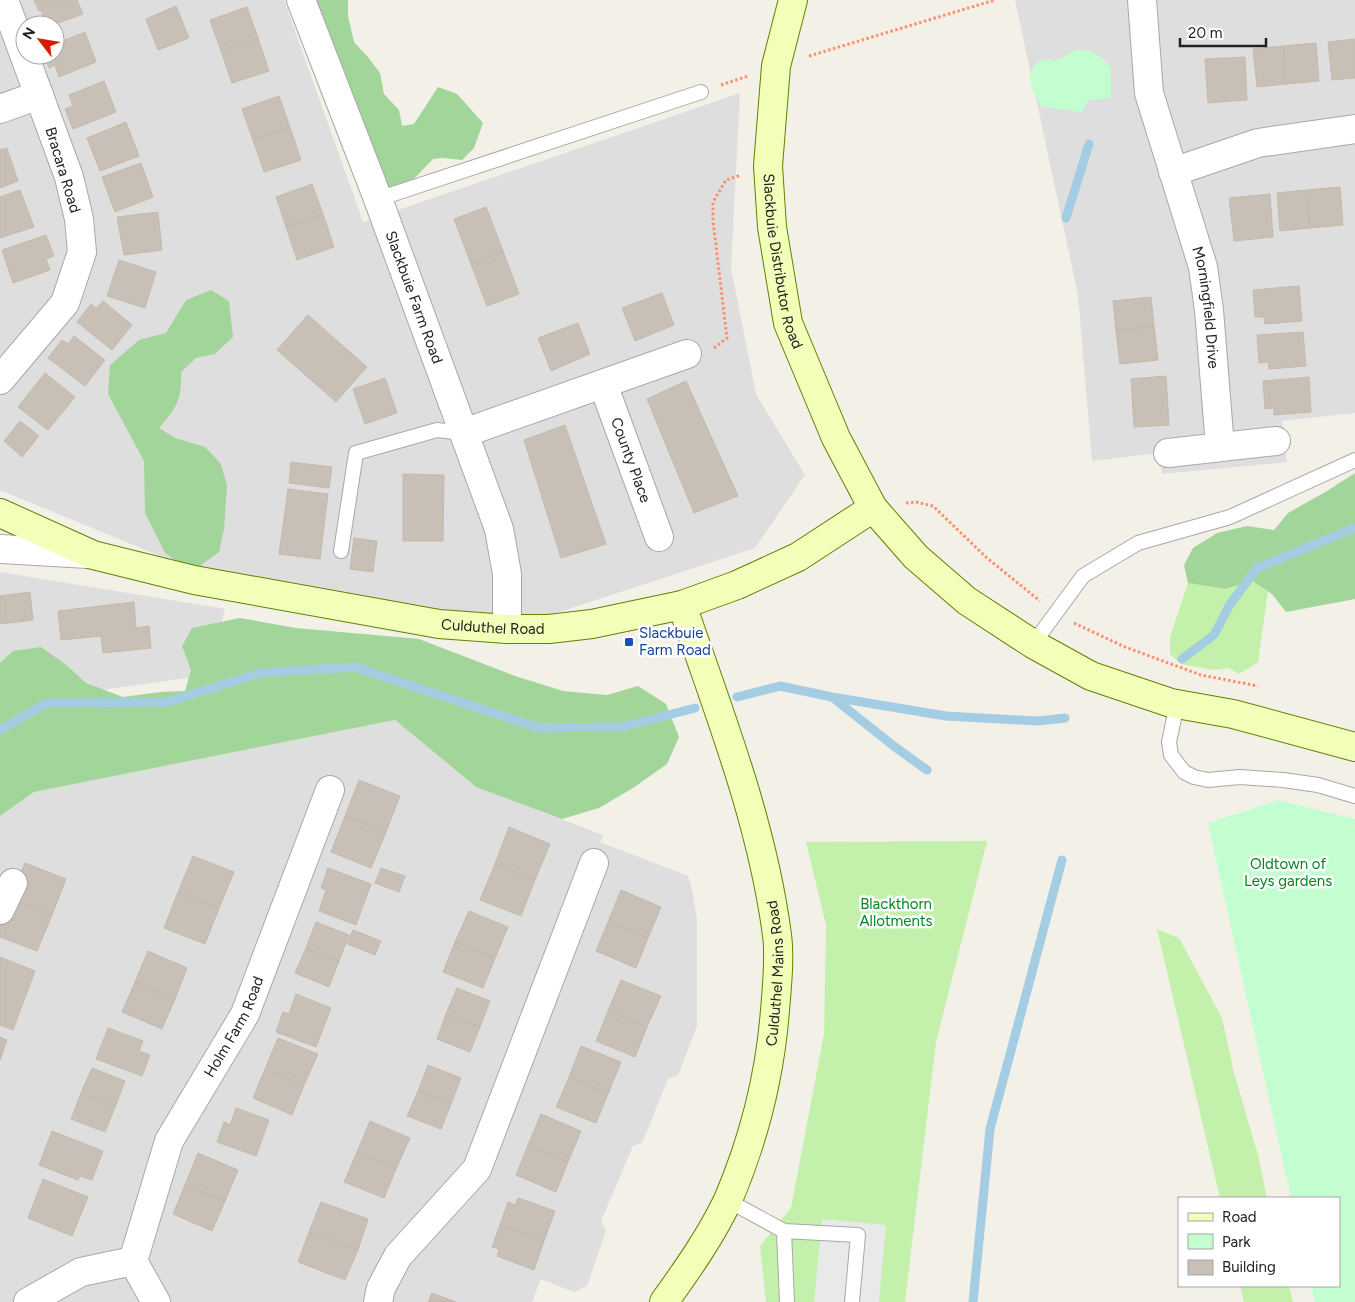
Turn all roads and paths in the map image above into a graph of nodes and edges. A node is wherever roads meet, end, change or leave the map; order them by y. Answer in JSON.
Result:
{"nodes":[{"id":1,"x":4,"y":0,"type":"edge"},
{"id":2,"x":301,"y":0,"type":"edge"},
{"id":3,"x":793,"y":0,"type":"edge"},
{"id":4,"x":995,"y":0,"type":"edge"},
{"id":5,"x":1142,"y":0,"type":"edge"},
{"id":6,"x":776,"y":66,"type":"junction"},
{"id":7,"x":700,"y":92,"type":"joint"},
{"id":8,"x":39,"y":95,"type":"junction"},
{"id":9,"x":0,"y":109,"type":"edge"},
{"id":10,"x":1355,"y":129,"type":"edge"},
{"id":11,"x":768,"y":166,"type":"junction"},
{"id":12,"x":1173,"y":172,"type":"junction"},
{"id":13,"x":378,"y":199,"type":"junction"},
{"id":14,"x":687,"y":354,"type":"joint"},
{"id":15,"x":0,"y":380,"type":"edge"},
{"id":16,"x":603,"y":384,"type":"junction"},
{"id":17,"x":464,"y":433,"type":"junction"},
{"id":18,"x":1276,"y":441,"type":"dead end"},
{"id":19,"x":1220,"y":447,"type":"junction"},
{"id":20,"x":1168,"y":453,"type":"dead end"},
{"id":21,"x":1355,"y":460,"type":"edge"},
{"id":22,"x":873,"y":508,"type":"junction"},
{"id":23,"x":0,"y":513,"type":"edge"},
{"id":24,"x":659,"y":536,"type":"dead end"},
{"id":25,"x":0,"y":549,"type":"edge"},
{"id":26,"x":341,"y":551,"type":"dead end"},
{"id":27,"x":94,"y":555,"type":"junction"},
{"id":28,"x":682,"y":605,"type":"junction"},
{"id":29,"x":507,"y":628,"type":"junction"},
{"id":30,"x":1033,"y":644,"type":"junction"},
{"id":31,"x":1177,"y":704,"type":"junction"},
{"id":32,"x":1355,"y":747,"type":"edge"},
{"id":33,"x":330,"y":790,"type":"dead end"},
{"id":34,"x":1355,"y":796,"type":"edge"},
{"id":35,"x":594,"y":863,"type":"dead end"},
{"id":36,"x":12,"y":884,"type":"dead end"},
{"id":37,"x":0,"y":910,"type":"edge"},
{"id":38,"x":727,"y":1200,"type":"junction"},
{"id":39,"x":784,"y":1231,"type":"junction"},
{"id":40,"x":132,"y":1261,"type":"junction"},
{"id":41,"x":28,"y":1302,"type":"edge"},
{"id":42,"x":156,"y":1302,"type":"edge"},
{"id":43,"x":378,"y":1302,"type":"edge"},
{"id":44,"x":664,"y":1302,"type":"edge"},
{"id":45,"x":787,"y":1302,"type":"edge"},
{"id":46,"x":852,"y":1302,"type":"edge"}],
"edges":[{"from":1,"to":8,"type":"street","name":"Bracara Road"},
{"from":2,"to":13,"type":"street","name":"Slackbuie Farm Road"},
{"from":3,"to":6,"type":"main road","name":"Slackbuie Distributor Road"},
{"from":4,"to":6,"type":"path"},
{"from":5,"to":12,"type":"street","name":"Morningfield Drive"},
{"from":6,"to":7,"type":"path"},
{"from":6,"to":11,"type":"main road","name":"Slackbuie Distributor Road"},
{"from":7,"to":13,"type":"lane"},
{"from":8,"to":9,"type":"street"},
{"from":8,"to":15,"type":"street","name":"Bracara Road"},
{"from":10,"to":12,"type":"street"},
{"from":11,"to":14,"type":"path"},
{"from":11,"to":22,"type":"main road","name":"Slackbuie Distributor Road"},
{"from":12,"to":19,"type":"street","name":"Morningfield Drive"},
{"from":13,"to":17,"type":"street","name":"Slackbuie Farm Road"},
{"from":14,"to":16,"type":"street"},
{"from":16,"to":17,"type":"street"},
{"from":16,"to":24,"type":"street","name":"County Place"},
{"from":17,"to":26,"type":"lane"},
{"from":17,"to":29,"type":"street","name":"Slackbuie Farm Road"},
{"from":18,"to":19,"type":"street"},
{"from":19,"to":20,"type":"street"},
{"from":21,"to":30,"type":"lane"},
{"from":22,"to":28,"type":"main road","name":"Culduthel Road"},
{"from":22,"to":30,"type":"main road","name":"Slackbuie Distributor Road"},
{"from":23,"to":27,"type":"main road","name":"Culduthel Road"},
{"from":25,"to":27,"type":"street","name":"Culduthel Road"},
{"from":27,"to":29,"type":"main road","name":"Culduthel Road"},
{"from":28,"to":29,"type":"main road","name":"Culduthel Road"},
{"from":28,"to":38,"type":"main road","name":"Culduthel Mains Road"},
{"from":30,"to":31,"type":"main road","name":"Slackbuie Distributor Road"},
{"from":31,"to":32,"type":"main road","name":"Slackbuie Distributor Road"},
{"from":31,"to":34,"type":"lane"},
{"from":33,"to":40,"type":"street","name":"Holm Farm Road"},
{"from":35,"to":43,"type":"street"},
{"from":36,"to":37,"type":"street"},
{"from":38,"to":39,"type":"lane"},
{"from":38,"to":44,"type":"main road","name":"Culduthel Mains Road"},
{"from":39,"to":45,"type":"lane"},
{"from":39,"to":46,"type":"lane"},
{"from":40,"to":41,"type":"street"},
{"from":40,"to":42,"type":"street"}]}
